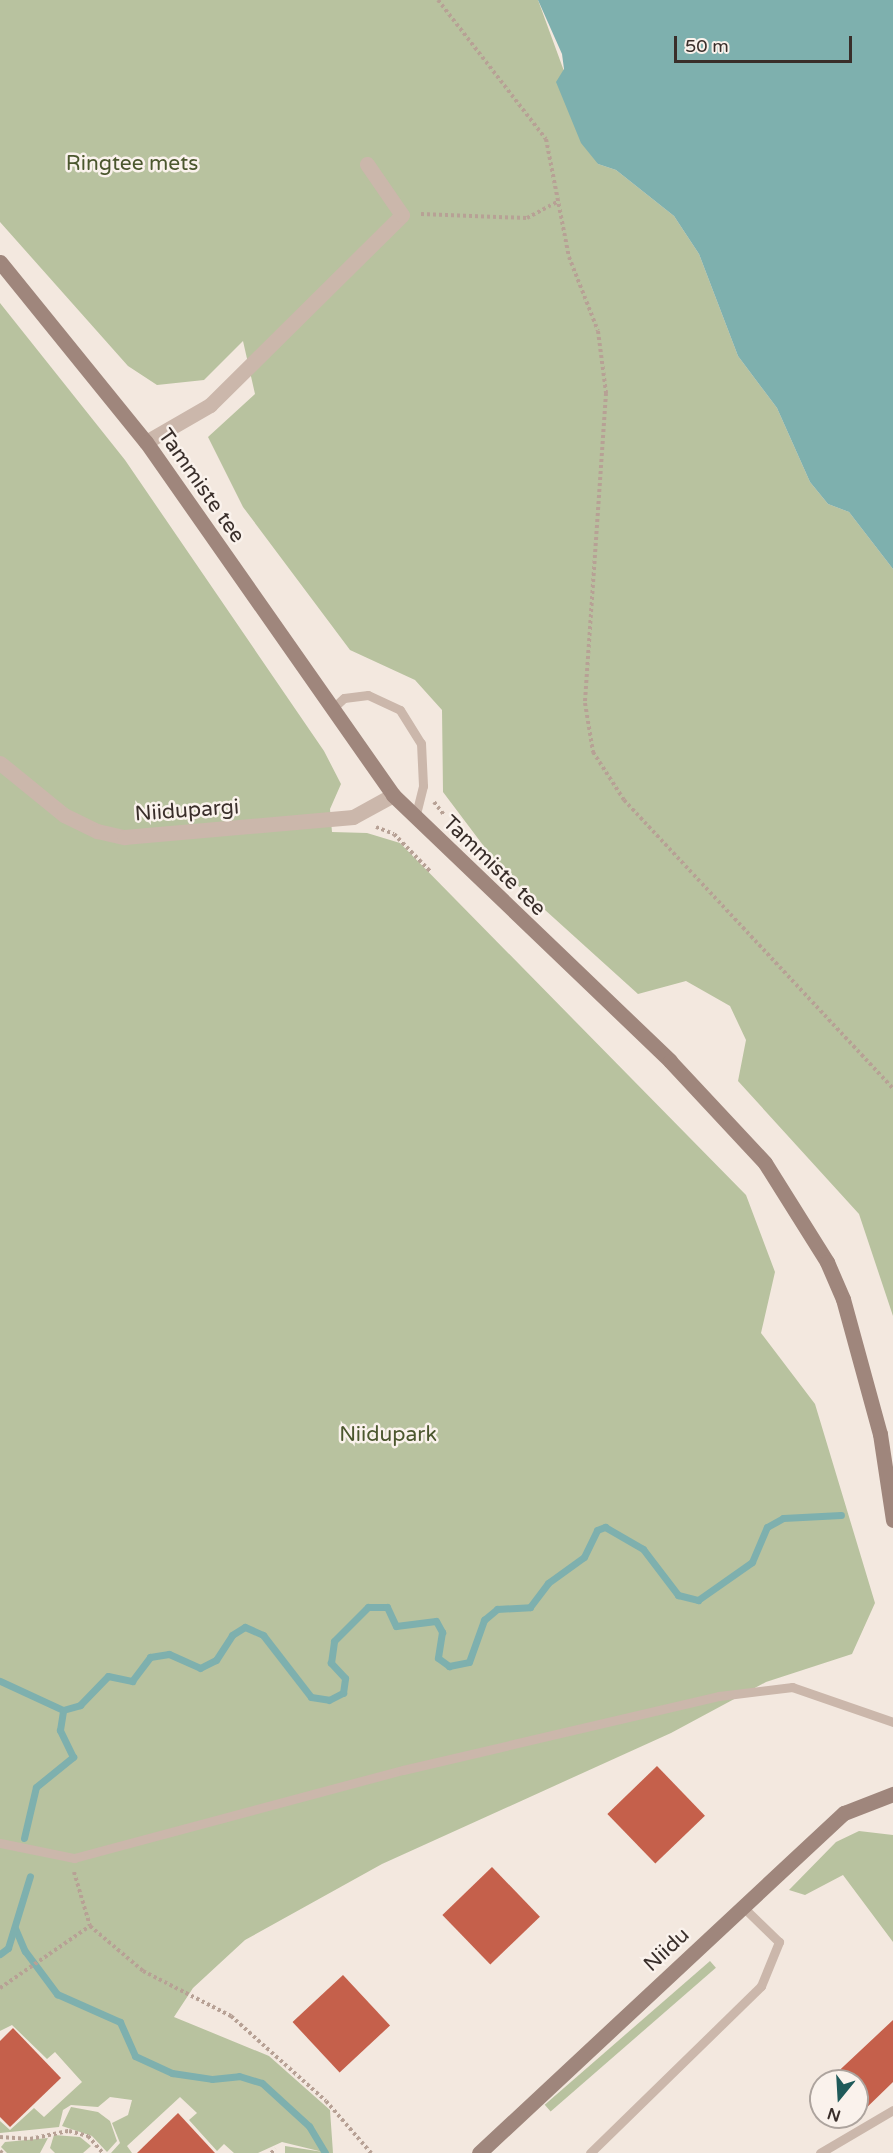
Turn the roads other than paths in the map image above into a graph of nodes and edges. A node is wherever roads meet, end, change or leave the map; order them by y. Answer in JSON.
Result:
{"nodes":[{"id":1,"x":367,"y":164,"type":"dead end"},
{"id":2,"x":0,"y":262,"type":"edge"},
{"id":3,"x":146,"y":442,"type":"junction"},
{"id":4,"x":332,"y":709,"type":"junction"},
{"id":5,"x":0,"y":763,"type":"edge"},
{"id":6,"x":393,"y":795,"type":"junction"},
{"id":7,"x":415,"y":818,"type":"junction"},
{"id":8,"x":893,"y":1520,"type":"edge"},
{"id":9,"x":893,"y":1722,"type":"edge"},
{"id":10,"x":893,"y":1794,"type":"edge"},
{"id":11,"x":0,"y":1843,"type":"edge"},
{"id":12,"x":743,"y":1907,"type":"junction"},
{"id":13,"x":893,"y":2110,"type":"edge"},
{"id":14,"x":479,"y":2153,"type":"edge"},
{"id":15,"x":590,"y":2153,"type":"edge"},
{"id":16,"x":820,"y":2153,"type":"edge"}],
"edges":[{"from":1,"to":3,"type":"street"},
{"from":2,"to":3,"type":"main road","name":"Tammiste tee"},
{"from":3,"to":4,"type":"main road","name":"Tammiste tee"},
{"from":4,"to":6,"type":"main road","name":"Tammiste tee"},
{"from":4,"to":7,"type":"lane"},
{"from":5,"to":6,"type":"street","name":"Niidupargi"},
{"from":6,"to":7,"type":"main road","name":"Tammiste tee"},
{"from":7,"to":8,"type":"main road","name":"Tammiste tee"},
{"from":9,"to":11,"type":"lane"},
{"from":10,"to":12,"type":"main road","name":"Niidu"},
{"from":12,"to":14,"type":"main road","name":"Niidu"},
{"from":12,"to":15,"type":"lane"},
{"from":13,"to":16,"type":"lane"}]}
